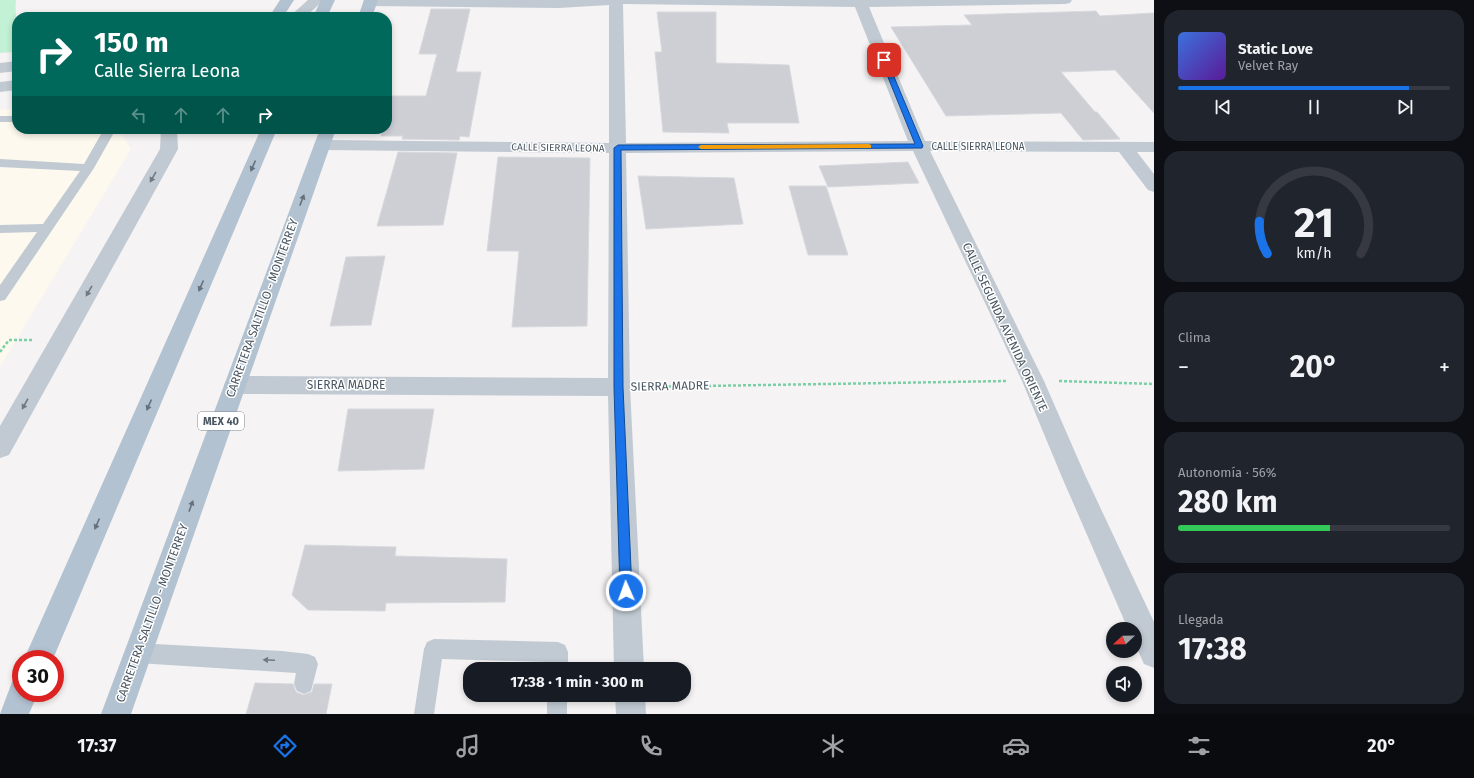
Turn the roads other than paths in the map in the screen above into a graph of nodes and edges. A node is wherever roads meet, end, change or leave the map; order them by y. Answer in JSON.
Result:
{"nodes":[{"id":1,"x":287,"y":0,"type":"edge"},
{"id":2,"x":317,"y":0,"type":"edge"},
{"id":3,"x":328,"y":0,"type":"edge"},
{"id":4,"x":616,"y":0,"type":"edge"},
{"id":5,"x":1066,"y":0,"type":"edge"},
{"id":6,"x":370,"y":1,"type":"edge"},
{"id":7,"x":859,"y":1,"type":"edge"},
{"id":8,"x":279,"y":12,"type":"edge"},
{"id":9,"x":302,"y":12,"type":"edge"},
{"id":10,"x":322,"y":12,"type":"edge"},
{"id":11,"x":367,"y":12,"type":"edge"},
{"id":12,"x":12,"y":67,"type":"edge"},
{"id":13,"x":0,"y":68,"type":"edge"},
{"id":14,"x":12,"y":86,"type":"edge"},
{"id":15,"x":0,"y":87,"type":"edge"},
{"id":16,"x":0,"y":119,"type":"edge"},
{"id":17,"x":12,"y":119,"type":"edge"},
{"id":18,"x":107,"y":134,"type":"edge"},
{"id":19,"x":267,"y":134,"type":"edge"},
{"id":20,"x":326,"y":137,"type":"edge"},
{"id":21,"x":169,"y":139,"type":"edge"},
{"id":22,"x":919,"y":146,"type":"junction"},
{"id":23,"x":1124,"y":147,"type":"junction"},
{"id":24,"x":1154,"y":147,"type":"edge"},
{"id":25,"x":618,"y":148,"type":"junction"},
{"id":26,"x":0,"y":163,"type":"edge"},
{"id":27,"x":88,"y":168,"type":"junction"},
{"id":28,"x":1154,"y":186,"type":"edge"},
{"id":29,"x":46,"y":228,"type":"junction"},
{"id":30,"x":0,"y":229,"type":"edge"},
{"id":31,"x":0,"y":296,"type":"edge"},
{"id":32,"x":235,"y":385,"type":"junction"},
{"id":33,"x":619,"y":387,"type":"junction"},
{"id":34,"x":0,"y":448,"type":"edge"},
{"id":35,"x":42,"y":650,"type":"edge"},
{"id":36,"x":137,"y":653,"type":"junction"},
{"id":37,"x":1154,"y":654,"type":"edge"},
{"id":38,"x":558,"y":662,"type":"edge"},
{"id":39,"x":629,"y":662,"type":"edge"},
{"id":40,"x":304,"y":684,"type":"dead end"},
{"id":41,"x":19,"y":702,"type":"edge"},
{"id":42,"x":557,"y":702,"type":"edge"},
{"id":43,"x":630,"y":702,"type":"edge"},
{"id":44,"x":14,"y":714,"type":"edge"},
{"id":45,"x":116,"y":714,"type":"edge"},
{"id":46,"x":424,"y":714,"type":"edge"},
{"id":47,"x":557,"y":714,"type":"edge"},
{"id":48,"x":631,"y":714,"type":"edge"}],
"edges":[{"from":1,"to":8,"type":"main road"},
{"from":2,"to":9,"type":"street"},
{"from":3,"to":10,"type":"main road"},
{"from":4,"to":6,"type":"street"},
{"from":4,"to":7,"type":"street"},
{"from":4,"to":25,"type":"street"},
{"from":5,"to":7,"type":"street"},
{"from":6,"to":11,"type":"main road"},
{"from":7,"to":22,"type":"street","name":"CALLE SEGUNDA AVENIDA ORIENTE"},
{"from":12,"to":13,"type":"street"},
{"from":14,"to":15,"type":"street"},
{"from":16,"to":17,"type":"lane"},
{"from":18,"to":27,"type":"lane"},
{"from":19,"to":35,"type":"main road","one_way":true},
{"from":20,"to":25,"type":"street","name":"CALLE SIERRA LEONA"},
{"from":32,"to":20,"type":"main road","name":"CARRETERA SALTILLO - MONTERREY","number":"MEX 40","one_way":true},
{"from":21,"to":34,"type":"street","one_way":true},
{"from":22,"to":23,"type":"street","name":"CALLE SIERRA LEONA"},
{"from":22,"to":25,"type":"street","name":"CALLE SIERRA LEONA"},
{"from":22,"to":37,"type":"street","name":"CALLE SEGUNDA AVENIDA ORIENTE"},
{"from":23,"to":24,"type":"street","name":"CALLE SIERRA LEONA"},
{"from":23,"to":28,"type":"street"},
{"from":25,"to":33,"type":"street"},
{"from":26,"to":27,"type":"lane"},
{"from":27,"to":29,"type":"lane"},
{"from":29,"to":30,"type":"lane"},
{"from":29,"to":31,"type":"lane"},
{"from":32,"to":33,"type":"street","name":"SIERRA MADRE"},
{"from":36,"to":32,"type":"main road","name":"CARRETERA SALTILLO - MONTERREY","number":"MEX 40","one_way":true},
{"from":33,"to":39,"type":"street"},
{"from":40,"to":36,"type":"lane","one_way":true},
{"from":36,"to":45,"type":"main road","name":"CARRETERA SALTILLO - MONTERREY","number":"MEX 40"},
{"from":38,"to":46,"type":"lane"},
{"from":41,"to":44,"type":"main road"},
{"from":42,"to":47,"type":"lane"},
{"from":43,"to":48,"type":"street"}]}
